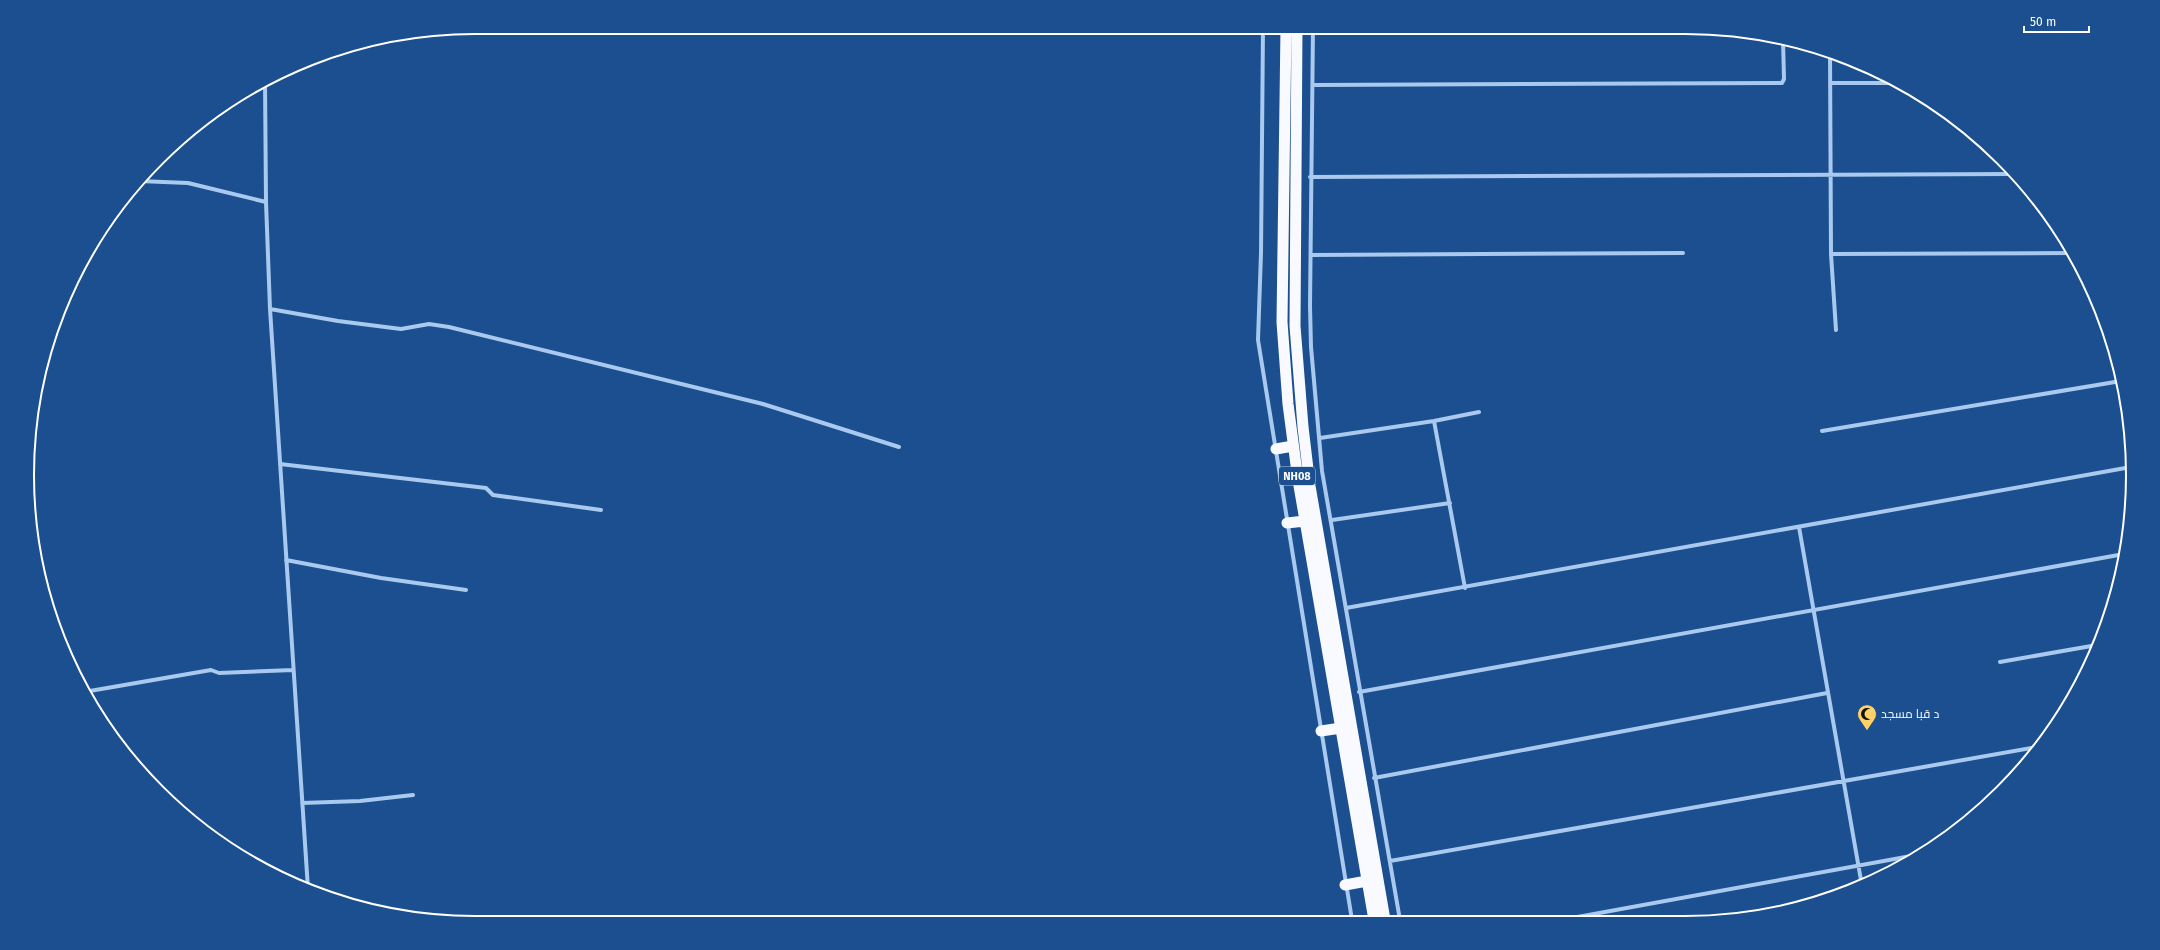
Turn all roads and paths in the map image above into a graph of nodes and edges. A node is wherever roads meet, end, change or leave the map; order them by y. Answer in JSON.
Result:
{"nodes":[{"id":1,"x":1264,"y":34,"type":"edge"},
{"id":2,"x":1286,"y":34,"type":"edge"},
{"id":3,"x":1297,"y":34,"type":"edge"},
{"id":4,"x":1313,"y":34,"type":"edge"},
{"id":5,"x":1784,"y":45,"type":"edge"},
{"id":6,"x":1830,"y":58,"type":"edge"},
{"id":7,"x":1830,"y":83,"type":"junction"},
{"id":8,"x":1887,"y":83,"type":"edge"},
{"id":9,"x":1313,"y":85,"type":"junction"},
{"id":10,"x":265,"y":87,"type":"edge"},
{"id":11,"x":2008,"y":174,"type":"edge"},
{"id":12,"x":1831,"y":175,"type":"junction"},
{"id":13,"x":1310,"y":177,"type":"junction"},
{"id":14,"x":146,"y":181,"type":"edge"},
{"id":15,"x":266,"y":202,"type":"junction"},
{"id":16,"x":1683,"y":252,"type":"dead end"},
{"id":17,"x":2066,"y":253,"type":"edge"},
{"id":18,"x":1831,"y":254,"type":"junction"},
{"id":19,"x":1311,"y":255,"type":"junction"},
{"id":20,"x":270,"y":309,"type":"junction"},
{"id":21,"x":1836,"y":330,"type":"dead end"},
{"id":22,"x":2116,"y":382,"type":"edge"},
{"id":23,"x":1479,"y":412,"type":"dead end"},
{"id":24,"x":1434,"y":421,"type":"junction"},
{"id":25,"x":1822,"y":430,"type":"dead end"},
{"id":26,"x":1320,"y":438,"type":"junction"},
{"id":27,"x":1293,"y":446,"type":"junction"},
{"id":28,"x":899,"y":447,"type":"dead end"},
{"id":29,"x":1276,"y":449,"type":"junction"},
{"id":30,"x":280,"y":464,"type":"junction"},
{"id":31,"x":2126,"y":468,"type":"edge"},
{"id":32,"x":1450,"y":503,"type":"junction"},
{"id":33,"x":601,"y":510,"type":"dead end"},
{"id":34,"x":1332,"y":520,"type":"junction"},
{"id":35,"x":1305,"y":521,"type":"junction"},
{"id":36,"x":1287,"y":523,"type":"junction"},
{"id":37,"x":1799,"y":527,"type":"junction"},
{"id":38,"x":2119,"y":555,"type":"edge"},
{"id":39,"x":286,"y":560,"type":"junction"},
{"id":40,"x":1465,"y":588,"type":"junction"},
{"id":41,"x":466,"y":590,"type":"dead end"},
{"id":42,"x":1346,"y":608,"type":"junction"},
{"id":43,"x":1812,"y":609,"type":"junction"},
{"id":44,"x":2091,"y":646,"type":"edge"},
{"id":45,"x":2000,"y":662,"type":"dead end"},
{"id":46,"x":293,"y":670,"type":"junction"},
{"id":47,"x":90,"y":691,"type":"edge"},
{"id":48,"x":1359,"y":692,"type":"junction"},
{"id":49,"x":1827,"y":692,"type":"junction"},
{"id":50,"x":1341,"y":728,"type":"junction"},
{"id":51,"x":1321,"y":731,"type":"junction"},
{"id":52,"x":2031,"y":748,"type":"edge"},
{"id":53,"x":1374,"y":778,"type":"junction"},
{"id":54,"x":1844,"y":782,"type":"junction"},
{"id":55,"x":413,"y":795,"type":"dead end"},
{"id":56,"x":302,"y":803,"type":"junction"},
{"id":57,"x":1907,"y":857,"type":"edge"},
{"id":58,"x":1390,"y":861,"type":"junction"},
{"id":59,"x":1858,"y":865,"type":"junction"},
{"id":60,"x":1861,"y":879,"type":"edge"},
{"id":61,"x":1367,"y":881,"type":"junction"},
{"id":62,"x":308,"y":883,"type":"edge"},
{"id":63,"x":1345,"y":886,"type":"junction"},
{"id":64,"x":1351,"y":916,"type":"edge"},
{"id":65,"x":1373,"y":916,"type":"edge"},
{"id":66,"x":1384,"y":916,"type":"edge"},
{"id":67,"x":1399,"y":916,"type":"edge"},
{"id":68,"x":1583,"y":916,"type":"edge"}],
"edges":[{"from":1,"to":29,"type":"street"},
{"from":2,"to":27,"type":"highway","number":"NH08"},
{"from":3,"to":66,"type":"highway","number":"NH08"},
{"from":4,"to":9,"type":"street"},
{"from":5,"to":9,"type":"street"},
{"from":6,"to":7,"type":"street"},
{"from":7,"to":8,"type":"street"},
{"from":7,"to":12,"type":"street"},
{"from":9,"to":13,"type":"street"},
{"from":10,"to":15,"type":"street"},
{"from":11,"to":12,"type":"street"},
{"from":12,"to":13,"type":"street"},
{"from":12,"to":18,"type":"street"},
{"from":13,"to":19,"type":"street"},
{"from":14,"to":15,"type":"street"},
{"from":15,"to":20,"type":"street"},
{"from":16,"to":19,"type":"street"},
{"from":17,"to":18,"type":"street"},
{"from":18,"to":21,"type":"street"},
{"from":19,"to":26,"type":"street"},
{"from":20,"to":28,"type":"street"},
{"from":20,"to":30,"type":"street"},
{"from":22,"to":25,"type":"street"},
{"from":23,"to":24,"type":"street"},
{"from":24,"to":26,"type":"street"},
{"from":24,"to":32,"type":"street"},
{"from":26,"to":34,"type":"street"},
{"from":27,"to":29,"type":"highway"},
{"from":27,"to":35,"type":"highway","number":"NH08"},
{"from":29,"to":36,"type":"street"},
{"from":30,"to":33,"type":"street"},
{"from":30,"to":39,"type":"street"},
{"from":31,"to":37,"type":"street"},
{"from":32,"to":34,"type":"street"},
{"from":32,"to":40,"type":"street"},
{"from":34,"to":42,"type":"street"},
{"from":35,"to":36,"type":"highway"},
{"from":35,"to":50,"type":"highway","number":"NH08"},
{"from":36,"to":51,"type":"street"},
{"from":37,"to":40,"type":"street"},
{"from":37,"to":43,"type":"street"},
{"from":38,"to":43,"type":"street"},
{"from":39,"to":41,"type":"street"},
{"from":39,"to":46,"type":"street"},
{"from":40,"to":42,"type":"street"},
{"from":42,"to":48,"type":"street"},
{"from":43,"to":48,"type":"street"},
{"from":43,"to":49,"type":"street"},
{"from":44,"to":45,"type":"street"},
{"from":46,"to":47,"type":"street"},
{"from":46,"to":56,"type":"street"},
{"from":48,"to":53,"type":"street"},
{"from":49,"to":53,"type":"street"},
{"from":49,"to":54,"type":"street"},
{"from":50,"to":51,"type":"highway"},
{"from":50,"to":61,"type":"highway","number":"NH08"},
{"from":51,"to":63,"type":"street"},
{"from":52,"to":54,"type":"street"},
{"from":53,"to":58,"type":"street"},
{"from":54,"to":58,"type":"street"},
{"from":54,"to":59,"type":"street"},
{"from":55,"to":56,"type":"street"},
{"from":56,"to":62,"type":"street"},
{"from":57,"to":59,"type":"street"},
{"from":58,"to":67,"type":"street"},
{"from":59,"to":60,"type":"street"},
{"from":59,"to":68,"type":"street"},
{"from":61,"to":63,"type":"highway"},
{"from":61,"to":65,"type":"highway","number":"NH08"},
{"from":63,"to":64,"type":"street"}]}
